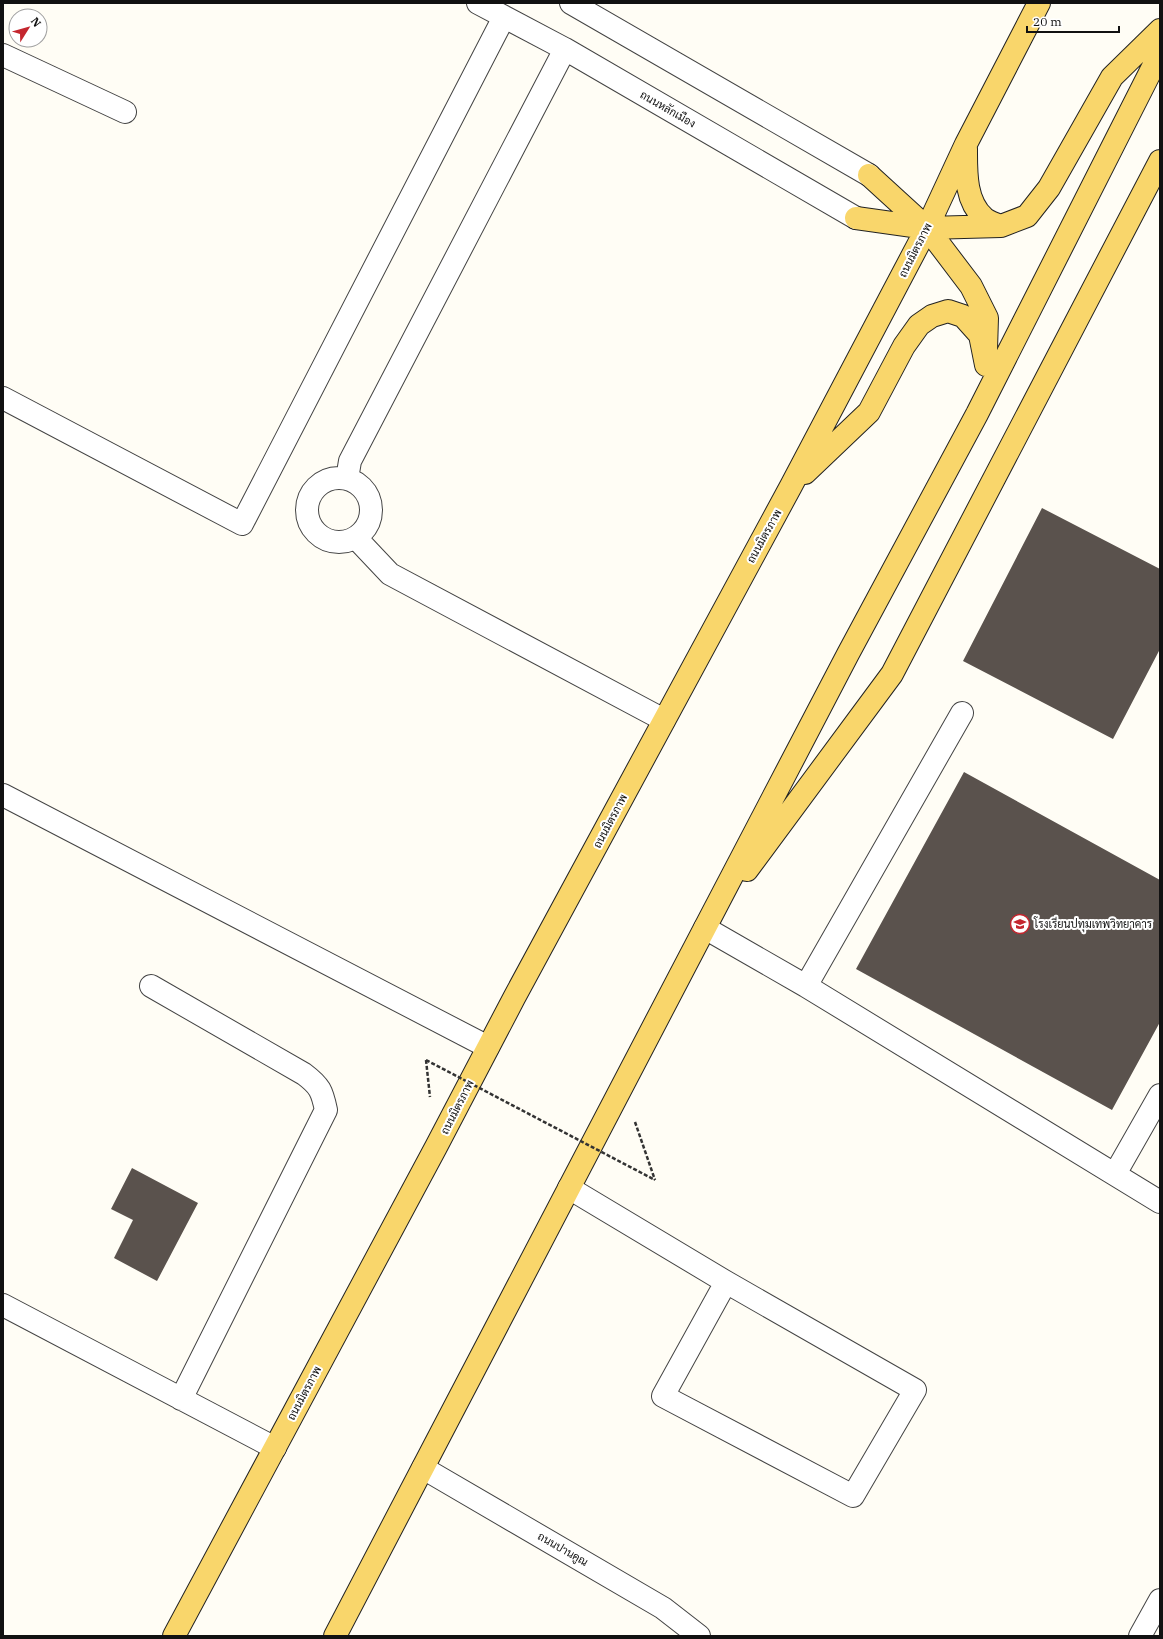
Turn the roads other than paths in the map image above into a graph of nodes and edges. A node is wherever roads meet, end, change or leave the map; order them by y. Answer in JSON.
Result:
{"nodes":[{"id":1,"x":478,"y":3,"type":"edge"},
{"id":2,"x":570,"y":3,"type":"edge"},
{"id":3,"x":1039,"y":3,"type":"edge"},
{"id":4,"x":504,"y":17,"type":"junction"},
{"id":5,"x":1160,"y":30,"type":"edge"},
{"id":6,"x":565,"y":49,"type":"junction"},
{"id":7,"x":1160,"y":54,"type":"edge"},
{"id":8,"x":3,"y":55,"type":"edge"},
{"id":9,"x":125,"y":112,"type":"dead end"},
{"id":10,"x":966,"y":144,"type":"junction"},
{"id":11,"x":1160,"y":161,"type":"edge"},
{"id":12,"x":869,"y":175,"type":"joint"},
{"id":13,"x":856,"y":218,"type":"joint"},
{"id":14,"x":1001,"y":226,"type":"junction"},
{"id":15,"x":927,"y":228,"type":"junction"},
{"id":16,"x":986,"y":365,"type":"junction"},
{"id":17,"x":3,"y":398,"type":"edge"},
{"id":18,"x":977,"y":414,"type":"junction"},
{"id":19,"x":347,"y":479,"type":"junction"},
{"id":20,"x":791,"y":486,"type":"junction"},
{"id":21,"x":356,"y":538,"type":"junction"},
{"id":22,"x":962,"y":713,"type":"dead end"},
{"id":23,"x":664,"y":720,"type":"junction"},
{"id":24,"x":3,"y":795,"type":"edge"},
{"id":25,"x":705,"y":928,"type":"junction"},
{"id":26,"x":151,"y":986,"type":"dead end"},
{"id":27,"x":806,"y":986,"type":"junction"},
{"id":28,"x":488,"y":1047,"type":"junction"},
{"id":29,"x":1160,"y":1095,"type":"edge"},
{"id":30,"x":1115,"y":1174,"type":"junction"},
{"id":31,"x":569,"y":1188,"type":"junction"},
{"id":32,"x":1160,"y":1202,"type":"edge"},
{"id":33,"x":726,"y":1282,"type":"junction"},
{"id":34,"x":3,"y":1305,"type":"edge"},
{"id":35,"x":181,"y":1399,"type":"junction"},
{"id":36,"x":275,"y":1448,"type":"junction"},
{"id":37,"x":423,"y":1468,"type":"junction"},
{"id":38,"x":1160,"y":1600,"type":"edge"},
{"id":39,"x":174,"y":1636,"type":"edge"},
{"id":40,"x":335,"y":1636,"type":"edge"},
{"id":41,"x":699,"y":1636,"type":"edge"},
{"id":42,"x":1140,"y":1636,"type":"edge"}],
"edges":[{"from":1,"to":4,"type":"street","name":"ถนนหลักเมือง"},
{"from":2,"to":12,"type":"street"},
{"from":3,"to":10,"type":"main road","name":"ถนนมิตรภาพ"},
{"from":4,"to":6,"type":"street","name":"ถนนหลักเมือง"},
{"from":4,"to":17,"type":"street"},
{"from":5,"to":14,"type":"main road"},
{"from":6,"to":13,"type":"street","name":"ถนนหลักเมือง"},
{"from":6,"to":19,"type":"street"},
{"from":7,"to":18,"type":"main road"},
{"from":8,"to":9,"type":"street"},
{"from":10,"to":14,"type":"main road"},
{"from":10,"to":15,"type":"main road","name":"ถนนมิตรภาพ"},
{"from":11,"to":25,"type":"main road"},
{"from":12,"to":15,"type":"main road"},
{"from":13,"to":15,"type":"main road"},
{"from":14,"to":15,"type":"main road"},
{"from":15,"to":16,"type":"main road"},
{"from":15,"to":20,"type":"main road","name":"ถนนมิตรภาพ"},
{"from":16,"to":18,"type":"main road"},
{"from":16,"to":20,"type":"main road"},
{"from":18,"to":25,"type":"main road"},
{"from":19,"to":21,"type":"street"},
{"from":19,"to":21,"type":"street"},
{"from":20,"to":23,"type":"main road","name":"ถนนมิตรภาพ"},
{"from":21,"to":23,"type":"street"},
{"from":22,"to":27,"type":"street"},
{"from":23,"to":28,"type":"main road","name":"ถนนมิตรภาพ"},
{"from":24,"to":28,"type":"street"},
{"from":25,"to":27,"type":"street"},
{"from":25,"to":31,"type":"main road"},
{"from":26,"to":35,"type":"street"},
{"from":27,"to":30,"type":"street"},
{"from":28,"to":36,"type":"main road","name":"ถนนมิตรภาพ"},
{"from":29,"to":30,"type":"street"},
{"from":30,"to":32,"type":"street"},
{"from":31,"to":33,"type":"street"},
{"from":31,"to":37,"type":"main road"},
{"from":33,"to":33,"type":"street"},
{"from":34,"to":35,"type":"street"},
{"from":35,"to":36,"type":"street"},
{"from":36,"to":39,"type":"main road","name":"ถนนมิตรภาพ"},
{"from":37,"to":40,"type":"main road"},
{"from":37,"to":41,"type":"street","name":"ถนนปานคูณ"},
{"from":38,"to":42,"type":"street"}]}
